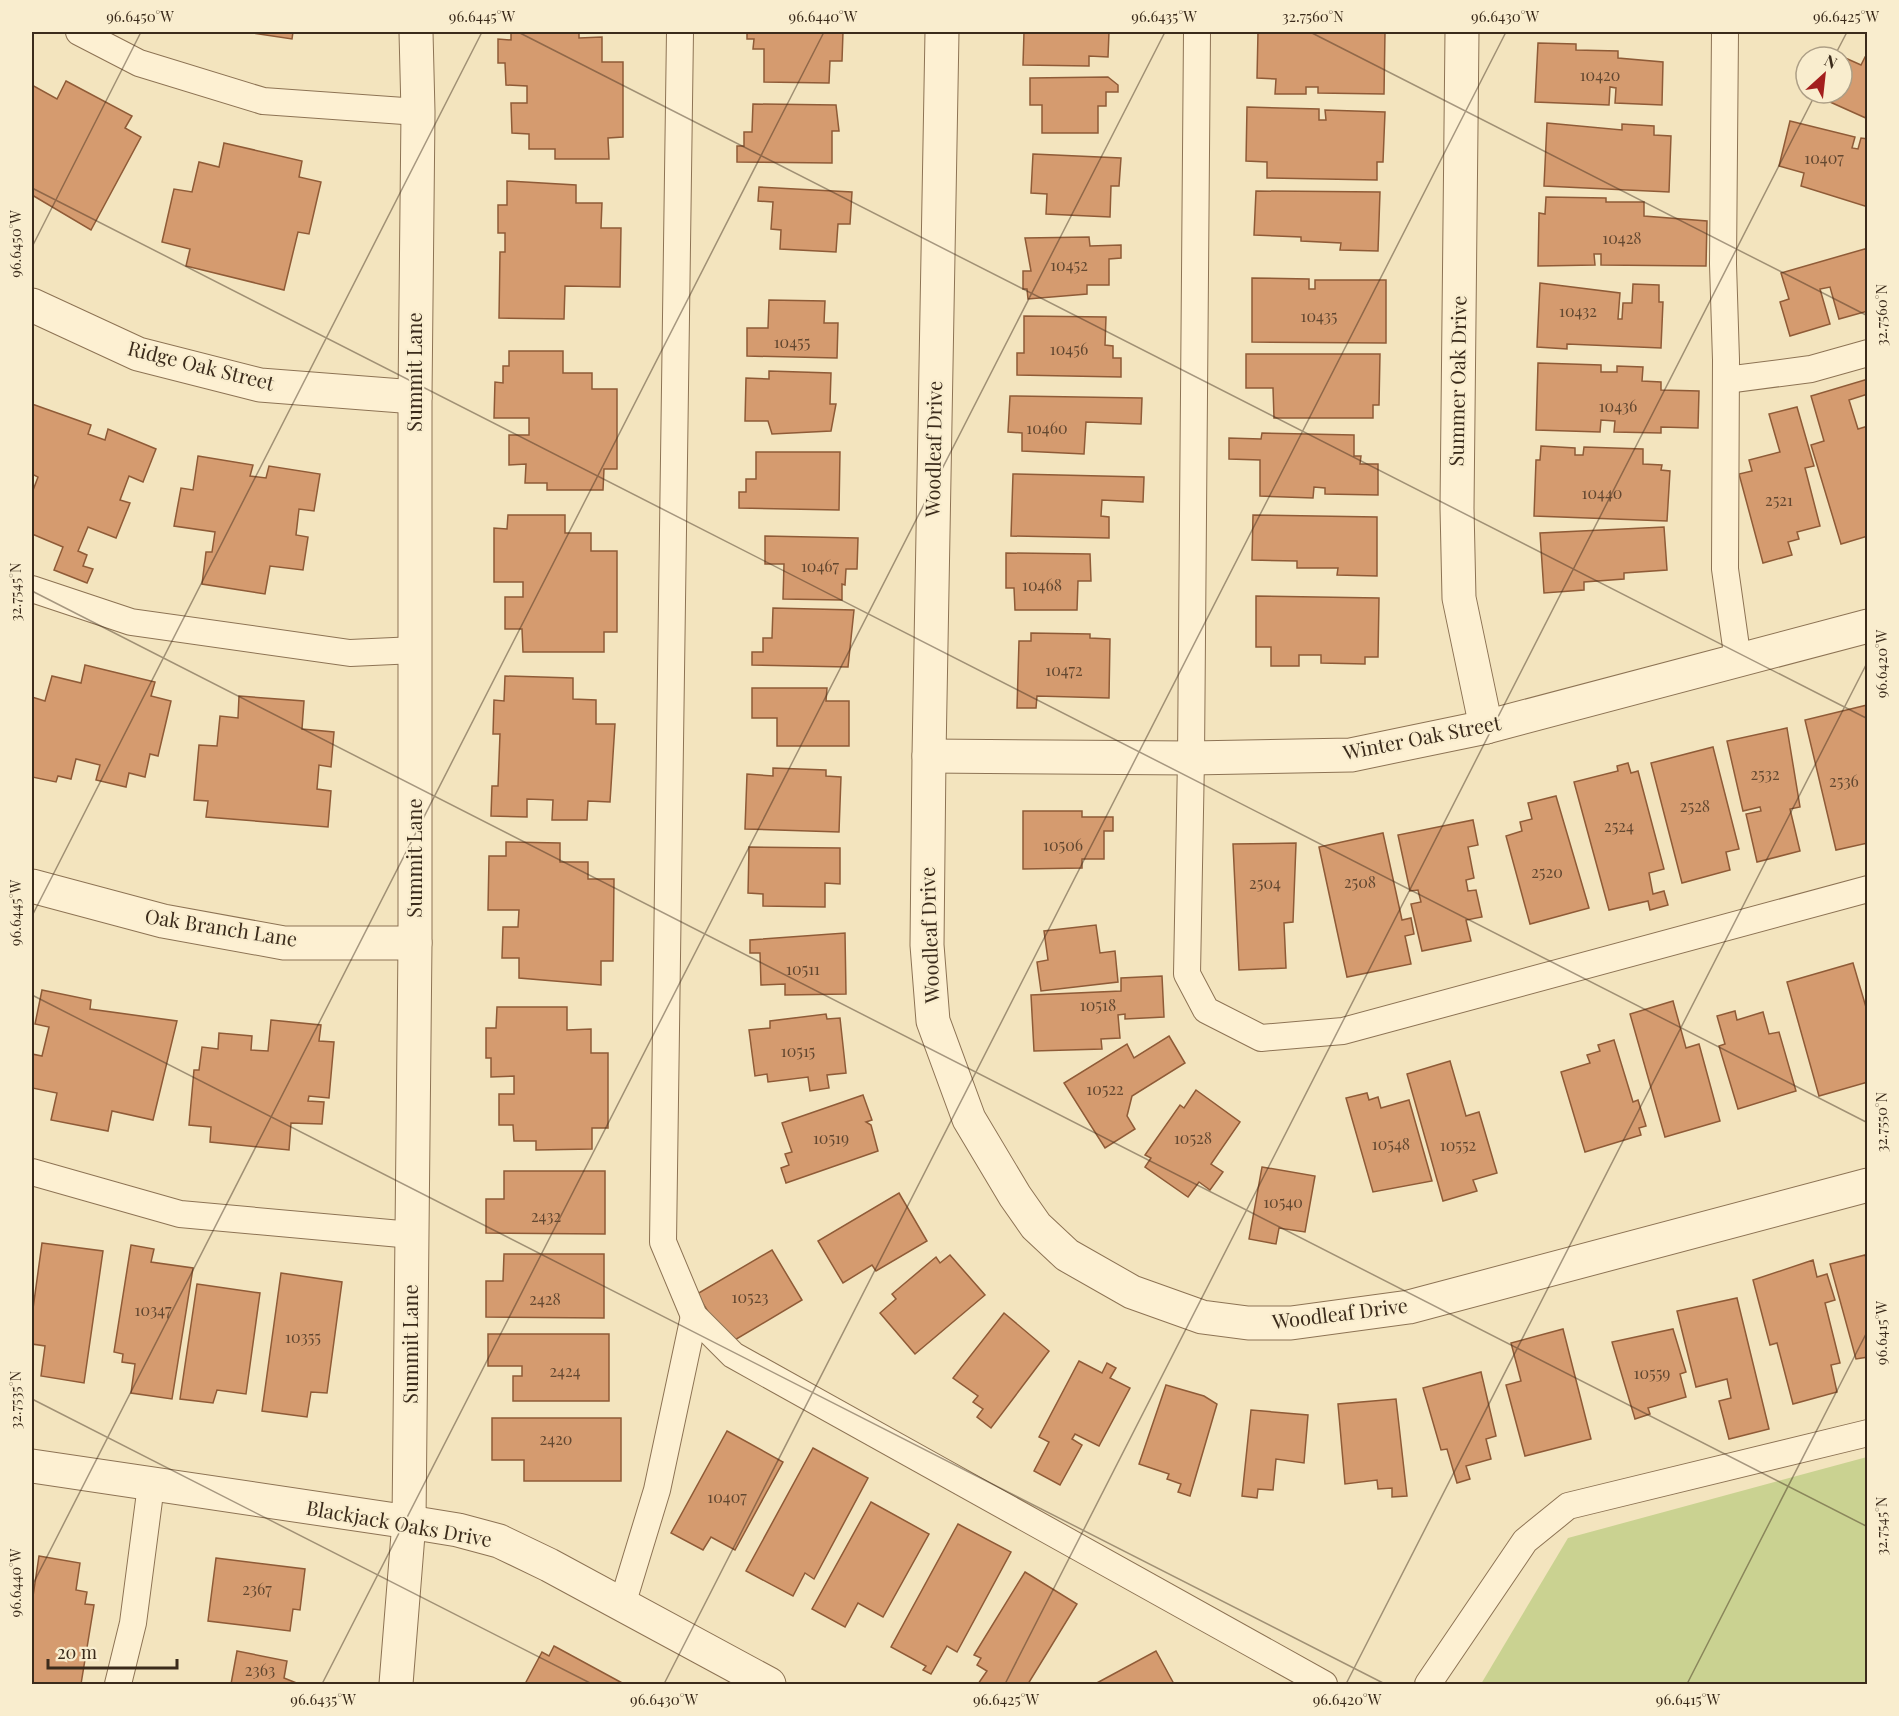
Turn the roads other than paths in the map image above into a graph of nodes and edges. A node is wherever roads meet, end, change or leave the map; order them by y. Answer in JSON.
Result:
{"nodes":[{"id":1,"x":79,"y":32,"type":"edge"},
{"id":2,"x":416,"y":32,"type":"edge"},
{"id":3,"x":680,"y":32,"type":"edge"},
{"id":4,"x":942,"y":32,"type":"edge"},
{"id":5,"x":1197,"y":32,"type":"edge"},
{"id":6,"x":1462,"y":32,"type":"edge"},
{"id":7,"x":1725,"y":32,"type":"edge"},
{"id":8,"x":418,"y":112,"type":"junction"},
{"id":9,"x":32,"y":305,"type":"edge"},
{"id":10,"x":1868,"y":353,"type":"edge"},
{"id":11,"x":1725,"y":380,"type":"junction"},
{"id":12,"x":415,"y":397,"type":"junction"},
{"id":13,"x":32,"y":589,"type":"edge"},
{"id":14,"x":1868,"y":626,"type":"edge"},
{"id":15,"x":416,"y":650,"type":"junction"},
{"id":16,"x":1738,"y":661,"type":"junction"},
{"id":17,"x":1486,"y":727,"type":"junction"},
{"id":18,"x":928,"y":756,"type":"junction"},
{"id":19,"x":1191,"y":758,"type":"junction"},
{"id":20,"x":32,"y":886,"type":"edge"},
{"id":21,"x":1868,"y":889,"type":"edge"},
{"id":22,"x":415,"y":943,"type":"junction"},
{"id":23,"x":32,"y":1172,"type":"edge"},
{"id":24,"x":1868,"y":1185,"type":"edge"},
{"id":25,"x":412,"y":1235,"type":"junction"},
{"id":26,"x":694,"y":1316,"type":"junction"},
{"id":27,"x":1868,"y":1433,"type":"edge"},
{"id":28,"x":32,"y":1466,"type":"edge"},
{"id":29,"x":151,"y":1485,"type":"junction"},
{"id":30,"x":409,"y":1522,"type":"junction"},
{"id":31,"x":622,"y":1605,"type":"junction"},
{"id":32,"x":118,"y":1684,"type":"edge"},
{"id":33,"x":396,"y":1684,"type":"edge"},
{"id":34,"x":766,"y":1684,"type":"edge"},
{"id":35,"x":1324,"y":1684,"type":"edge"},
{"id":36,"x":1428,"y":1684,"type":"edge"}],
"edges":[{"from":1,"to":8,"type":"lane"},
{"from":2,"to":8,"type":"street","name":"Summit Lane"},
{"from":3,"to":26,"type":"lane"},
{"from":4,"to":18,"type":"street","name":"Woodleaf Drive"},
{"from":5,"to":19,"type":"lane"},
{"from":6,"to":17,"type":"street","name":"Summer Oak Drive"},
{"from":7,"to":11,"type":"lane"},
{"from":8,"to":12,"type":"street","name":"Summit Lane"},
{"from":9,"to":12,"type":"street","name":"Ridge Oak Street"},
{"from":10,"to":11,"type":"lane"},
{"from":11,"to":16,"type":"lane"},
{"from":12,"to":15,"type":"street","name":"Summit Lane"},
{"from":13,"to":15,"type":"lane"},
{"from":14,"to":16,"type":"street","name":"Winter Oak Street"},
{"from":15,"to":22,"type":"street","name":"Summit Lane"},
{"from":16,"to":17,"type":"street","name":"Winter Oak Street"},
{"from":17,"to":19,"type":"street","name":"Winter Oak Street"},
{"from":18,"to":19,"type":"street","name":"Winter Oak Street"},
{"from":18,"to":24,"type":"street","name":"Woodleaf Drive"},
{"from":19,"to":21,"type":"lane"},
{"from":20,"to":22,"type":"street","name":"Oak Branch Lane"},
{"from":22,"to":25,"type":"street","name":"Summit Lane"},
{"from":23,"to":25,"type":"lane"},
{"from":25,"to":30,"type":"street","name":"Summit Lane"},
{"from":26,"to":31,"type":"lane"},
{"from":26,"to":35,"type":"lane"},
{"from":27,"to":36,"type":"lane"},
{"from":28,"to":29,"type":"street","name":"Blackjack Oaks Drive"},
{"from":29,"to":30,"type":"street","name":"Blackjack Oaks Drive"},
{"from":29,"to":32,"type":"lane"},
{"from":30,"to":31,"type":"street","name":"Blackjack Oaks Drive"},
{"from":30,"to":33,"type":"street","name":"Summit Lane"},
{"from":31,"to":34,"type":"street","name":"Blackjack Oaks Drive"}]}
